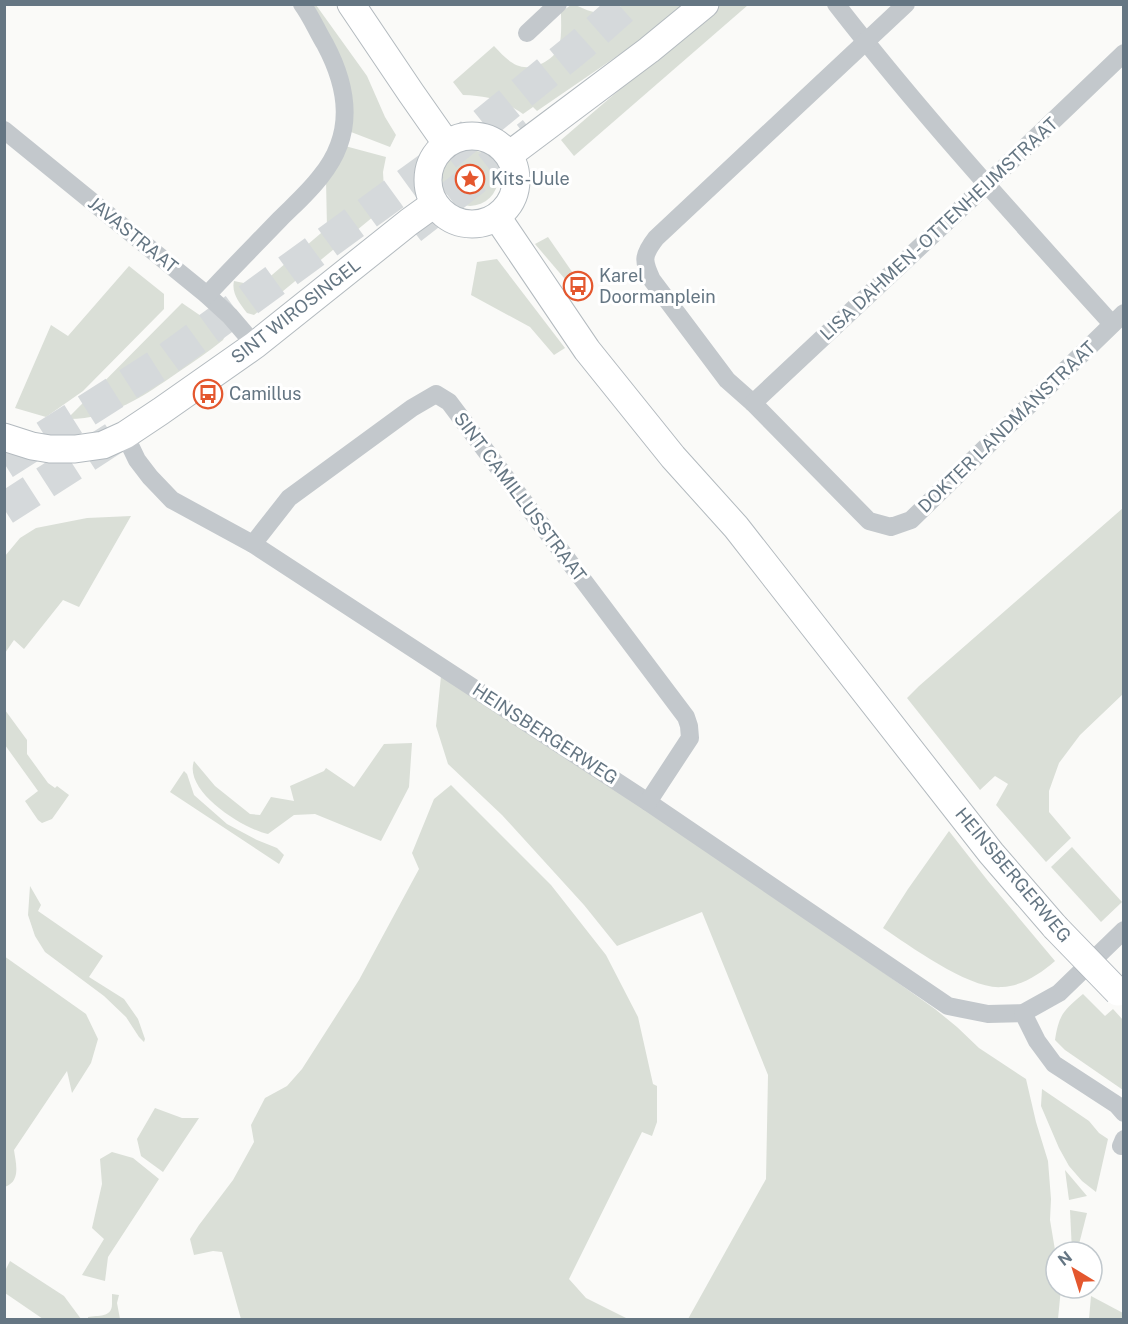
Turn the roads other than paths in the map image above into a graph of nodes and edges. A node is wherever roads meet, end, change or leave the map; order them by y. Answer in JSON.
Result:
{"nodes":[{"id":1,"x":302,"y":4,"type":"edge"},
{"id":2,"x":351,"y":4,"type":"edge"},
{"id":3,"x":558,"y":4,"type":"edge"},
{"id":4,"x":705,"y":4,"type":"edge"},
{"id":5,"x":836,"y":4,"type":"edge"},
{"id":6,"x":906,"y":4,"type":"edge"},
{"id":7,"x":527,"y":33,"type":"dead end"},
{"id":8,"x":866,"y":43,"type":"junction"},
{"id":9,"x":1124,"y":53,"type":"edge"},
{"id":10,"x":4,"y":130,"type":"edge"},
{"id":11,"x":446,"y":143,"type":"junction"},
{"id":12,"x":509,"y":155,"type":"junction"},
{"id":13,"x":986,"y":185,"type":"junction"},
{"id":14,"x":434,"y":204,"type":"junction"},
{"id":15,"x":497,"y":217,"type":"junction"},
{"id":16,"x":207,"y":295,"type":"junction"},
{"id":17,"x":1118,"y":319,"type":"edge"},
{"id":18,"x":255,"y":345,"type":"junction"},
{"id":19,"x":753,"y":403,"type":"junction"},
{"id":20,"x":125,"y":435,"type":"junction"},
{"id":21,"x":4,"y":437,"type":"edge"},
{"id":22,"x":253,"y":544,"type":"junction"},
{"id":23,"x":648,"y":802,"type":"junction"},
{"id":24,"x":1124,"y":930,"type":"edge"},
{"id":25,"x":1121,"y":995,"type":"edge"},
{"id":26,"x":1023,"y":1013,"type":"junction"},
{"id":27,"x":1124,"y":1113,"type":"edge"}],
"edges":[{"from":1,"to":16,"type":"street"},
{"from":2,"to":11,"type":"main road"},
{"from":3,"to":7,"type":"street"},
{"from":4,"to":12,"type":"main road"},
{"from":5,"to":8,"type":"street"},
{"from":6,"to":8,"type":"street"},
{"from":8,"to":13,"type":"street"},
{"from":8,"to":19,"type":"street","name":"DOKTER LANDMANSTRAAT"},
{"from":9,"to":13,"type":"street","name":"LISA DAHMEN - OTTENHEIJMSTRAAT"},
{"from":10,"to":16,"type":"street","name":"JAVASTRAAT"},
{"from":11,"to":12,"type":"main road"},
{"from":11,"to":14,"type":"main road"},
{"from":12,"to":15,"type":"main road"},
{"from":13,"to":17,"type":"street"},
{"from":13,"to":19,"type":"street","name":"LISA DAHMEN - OTTENHEIJMSTRAAT"},
{"from":14,"to":15,"type":"main road"},
{"from":14,"to":18,"type":"main road","name":"SINT WIROSINGEL"},
{"from":15,"to":25,"type":"main road","name":"HEINSBERGERWEG","bridge":true},
{"from":16,"to":18,"type":"street","name":"JAVASTRAAT"},
{"from":17,"to":19,"type":"street","name":"DOKTER LANDMANSTRAAT"},
{"from":18,"to":20,"type":"main road","name":"SINT WIROSINGEL"},
{"from":20,"to":21,"type":"main road"},
{"from":20,"to":22,"type":"street","name":"HEINSBERGERWEG"},
{"from":22,"to":23,"type":"street","name":"HEINSBERGERWEG"},
{"from":22,"to":23,"type":"street","name":"SINT CAMILLUSSTRAAT"},
{"from":23,"to":26,"type":"street","name":"HEINSBERGERWEG"},
{"from":24,"to":26,"type":"street","name":"HEINSBERGERWEG"},
{"from":26,"to":27,"type":"street"}]}
